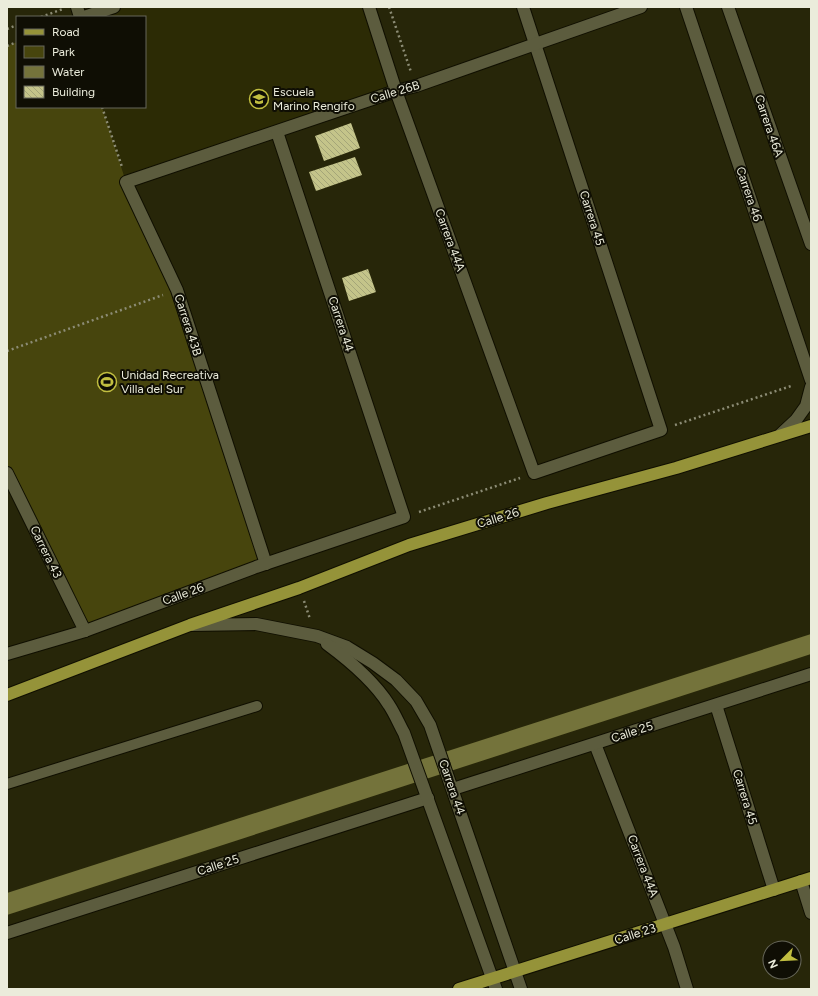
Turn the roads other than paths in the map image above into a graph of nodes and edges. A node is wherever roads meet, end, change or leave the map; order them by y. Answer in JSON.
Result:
{"nodes":[{"id":1,"x":114,"y":7,"type":"edge"},
{"id":2,"x":369,"y":7,"type":"edge"},
{"id":3,"x":523,"y":7,"type":"edge"},
{"id":4,"x":641,"y":7,"type":"edge"},
{"id":5,"x":686,"y":7,"type":"edge"},
{"id":6,"x":728,"y":7,"type":"edge"},
{"id":7,"x":87,"y":16,"type":"edge"},
{"id":8,"x":536,"y":44,"type":"junction"},
{"id":9,"x":396,"y":91,"type":"junction"},
{"id":10,"x":277,"y":132,"type":"junction"},
{"id":11,"x":126,"y":182,"type":"joint"},
{"id":12,"x":811,"y":244,"type":"edge"},
{"id":13,"x":811,"y":380,"type":"edge"},
{"id":14,"x":811,"y":387,"type":"edge"},
{"id":15,"x":811,"y":426,"type":"edge"},
{"id":16,"x":780,"y":434,"type":"junction"},
{"id":17,"x":7,"y":473,"type":"edge"},
{"id":18,"x":534,"y":473,"type":"joint"},
{"id":19,"x":404,"y":517,"type":"joint"},
{"id":20,"x":266,"y":564,"type":"junction"},
{"id":21,"x":190,"y":625,"type":"junction"},
{"id":22,"x":85,"y":631,"type":"junction"},
{"id":23,"x":317,"y":636,"type":"junction"},
{"id":24,"x":7,"y":654,"type":"edge"},
{"id":25,"x":811,"y":674,"type":"edge"},
{"id":26,"x":7,"y":695,"type":"edge"},
{"id":27,"x":716,"y":705,"type":"junction"},
{"id":28,"x":257,"y":706,"type":"dead end"},
{"id":29,"x":596,"y":744,"type":"junction"},
{"id":30,"x":7,"y":784,"type":"edge"},
{"id":31,"x":451,"y":784,"type":"junction"},
{"id":32,"x":426,"y":793,"type":"junction"},
{"id":33,"x":806,"y":880,"type":"edge"},
{"id":34,"x":774,"y":890,"type":"junction"},
{"id":35,"x":811,"y":913,"type":"edge"},
{"id":36,"x":665,"y":924,"type":"junction"},
{"id":37,"x":7,"y":933,"type":"edge"},
{"id":38,"x":515,"y":972,"type":"junction"},
{"id":39,"x":494,"y":984,"type":"edge"},
{"id":40,"x":459,"y":989,"type":"edge"},
{"id":41,"x":520,"y":989,"type":"edge"},
{"id":42,"x":687,"y":989,"type":"edge"}],
"edges":[{"from":1,"to":7,"type":"street"},
{"from":2,"to":9,"type":"street","name":"Carrera 44A"},
{"from":3,"to":8,"type":"street","name":"Carrera 45"},
{"from":4,"to":8,"type":"street","name":"Calle 26B"},
{"from":5,"to":13,"type":"street","name":"Carrera 46"},
{"from":6,"to":12,"type":"street","name":"Carrera 46A"},
{"from":8,"to":9,"type":"street","name":"Calle 26B"},
{"from":8,"to":18,"type":"street","name":"Carrera 45"},
{"from":9,"to":10,"type":"street","name":"Calle 26B"},
{"from":9,"to":18,"type":"street","name":"Carrera 44A"},
{"from":10,"to":11,"type":"street","name":"Calle 26B"},
{"from":10,"to":19,"type":"street","name":"Carrera 44"},
{"from":11,"to":20,"type":"street","name":"Carrera 43B"},
{"from":14,"to":16,"type":"street"},
{"from":15,"to":16,"type":"main road","name":"Calle 26"},
{"from":16,"to":21,"type":"main road","name":"Calle 26"},
{"from":17,"to":22,"type":"street","name":"Carrera 43"},
{"from":19,"to":20,"type":"street","name":"Calle 26"},
{"from":20,"to":22,"type":"street","name":"Calle 26"},
{"from":21,"to":23,"type":"street","name":"Carrera 44"},
{"from":21,"to":26,"type":"main road"},
{"from":22,"to":24,"type":"street","name":"Calle 26"},
{"from":23,"to":31,"type":"street","name":"Carrera 44"},
{"from":23,"to":32,"type":"street","name":"Carrera 44"},
{"from":25,"to":27,"type":"street","name":"Calle 25"},
{"from":27,"to":29,"type":"street","name":"Calle 25"},
{"from":27,"to":34,"type":"street","name":"Carrera 45"},
{"from":28,"to":30,"type":"lane"},
{"from":29,"to":31,"type":"street","name":"Calle 25"},
{"from":29,"to":36,"type":"street","name":"Carrera 44A"},
{"from":31,"to":38,"type":"street","name":"Carrera 44"},
{"from":32,"to":37,"type":"street","name":"Calle 25"},
{"from":32,"to":39,"type":"street","name":"Carrera 44"},
{"from":33,"to":34,"type":"main road","name":"Calle 23"},
{"from":33,"to":35,"type":"street"},
{"from":34,"to":36,"type":"main road","name":"Calle 23"},
{"from":36,"to":38,"type":"main road","name":"Calle 23"},
{"from":36,"to":42,"type":"street","name":"Carrera 44A"},
{"from":38,"to":39,"type":"main road","name":"Calle 23"},
{"from":38,"to":41,"type":"street","name":"Carrera 44"},
{"from":39,"to":40,"type":"main road","name":"Calle 23"}]}
